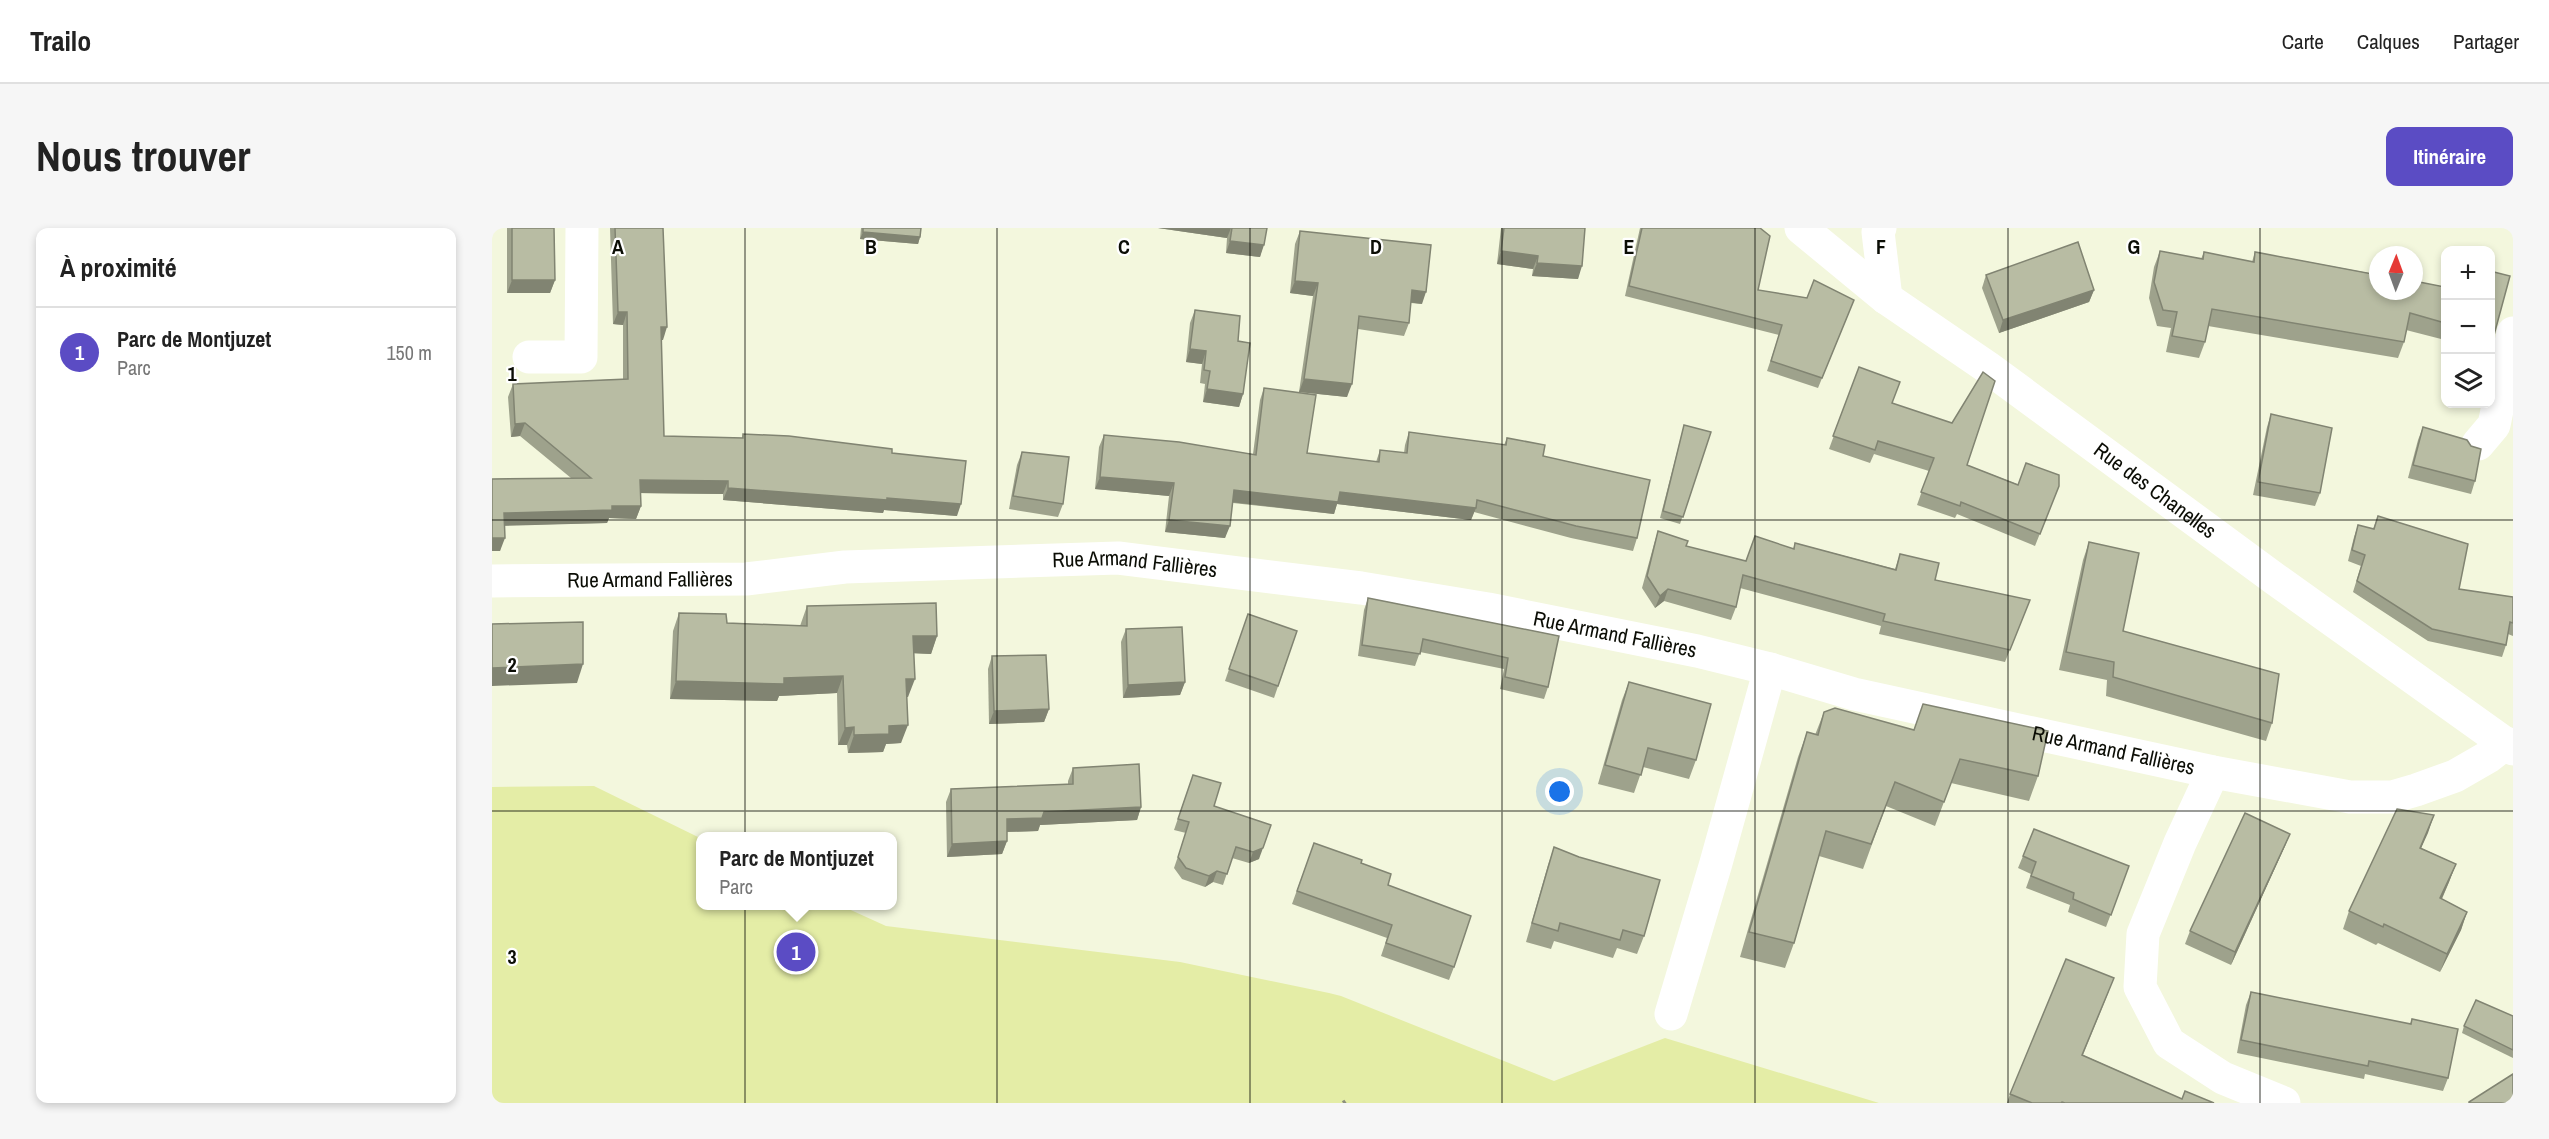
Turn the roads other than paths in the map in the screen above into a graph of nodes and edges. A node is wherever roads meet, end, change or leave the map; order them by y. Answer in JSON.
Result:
{"nodes":[{"id":1,"x":582,"y":228,"type":"edge"},
{"id":2,"x":1801,"y":228,"type":"edge"},
{"id":3,"x":1880,"y":228,"type":"edge"},
{"id":4,"x":1886,"y":298,"type":"junction"},
{"id":5,"x":2513,"y":333,"type":"edge"},
{"id":6,"x":529,"y":357,"type":"dead end"},
{"id":7,"x":2478,"y":444,"type":"dead end"},
{"id":8,"x":492,"y":581,"type":"edge"},
{"id":9,"x":1770,"y":669,"type":"junction"},
{"id":10,"x":2509,"y":746,"type":"edge"},
{"id":11,"x":2213,"y":772,"type":"junction"},
{"id":12,"x":1671,"y":1014,"type":"dead end"},
{"id":13,"x":2284,"y":1103,"type":"edge"}],
"edges":[{"from":1,"to":6,"type":"street"},
{"from":2,"to":4,"type":"street","name":"Rue des Chanelles"},
{"from":3,"to":4,"type":"street"},
{"from":4,"to":10,"type":"street","name":"Rue des Chanelles"},
{"from":5,"to":7,"type":"street"},
{"from":8,"to":9,"type":"street","name":"Rue Armand Fallières"},
{"from":9,"to":11,"type":"street","name":"Rue Armand Fallières"},
{"from":9,"to":12,"type":"street"},
{"from":10,"to":11,"type":"street","name":"Rue Armand Fallières"},
{"from":11,"to":13,"type":"street","name":"Rue Armand Fallières"}]}
